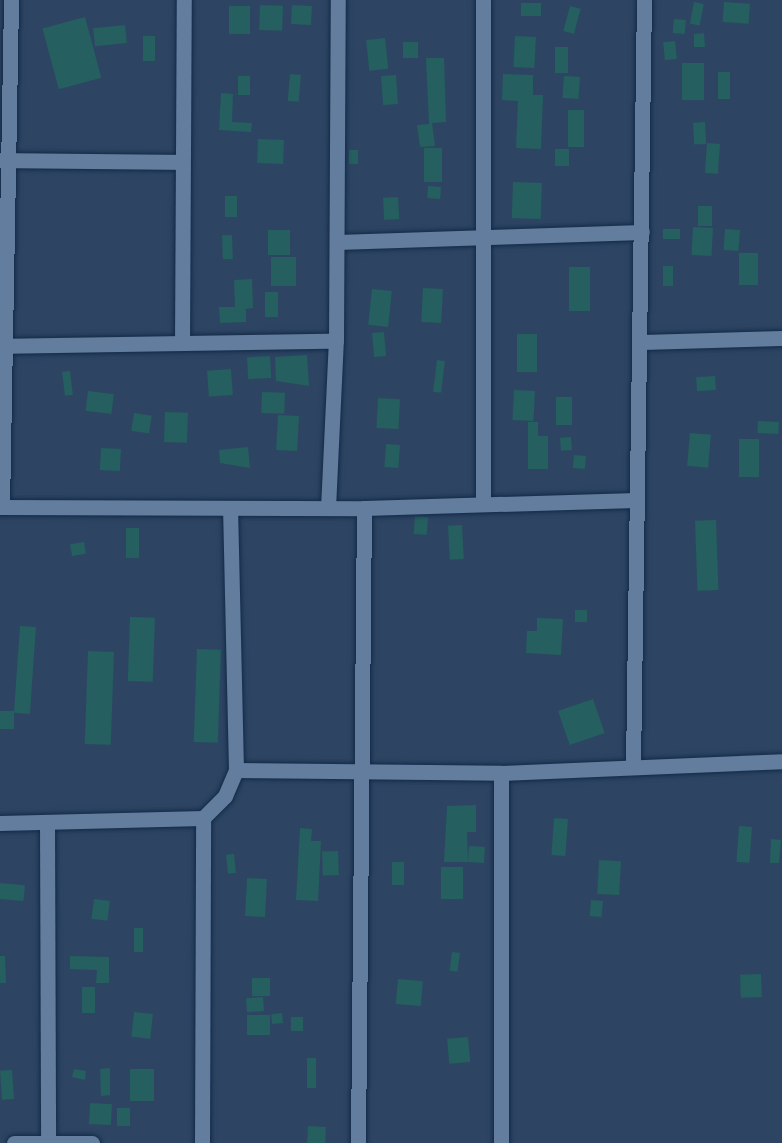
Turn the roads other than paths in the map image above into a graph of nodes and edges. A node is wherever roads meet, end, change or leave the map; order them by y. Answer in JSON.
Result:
{"nodes":[{"id":1,"x":11,"y":0,"type":"edge"},
{"id":2,"x":184,"y":0,"type":"edge"},
{"id":3,"x":338,"y":0,"type":"edge"},
{"id":4,"x":483,"y":0,"type":"edge"},
{"id":5,"x":644,"y":0,"type":"edge"},
{"id":6,"x":3,"y":160,"type":"edge"},
{"id":7,"x":182,"y":162,"type":"junction"},
{"id":8,"x":642,"y":232,"type":"junction"},
{"id":9,"x":483,"y":241,"type":"junction"},
{"id":10,"x":337,"y":242,"type":"junction"},
{"id":11,"x":782,"y":338,"type":"edge"},
{"id":12,"x":336,"y":341,"type":"junction"},
{"id":13,"x":641,"y":342,"type":"junction"},
{"id":14,"x":182,"y":343,"type":"junction"},
{"id":15,"x":1,"y":346,"type":"edge"},
{"id":16,"x":636,"y":500,"type":"junction"},
{"id":17,"x":483,"y":504,"type":"junction"},
{"id":18,"x":1,"y":507,"type":"edge"},
{"id":19,"x":230,"y":508,"type":"junction"},
{"id":20,"x":328,"y":508,"type":"junction"},
{"id":21,"x":364,"y":508,"type":"junction"},
{"id":22,"x":782,"y":761,"type":"edge"},
{"id":23,"x":633,"y":766,"type":"junction"},
{"id":24,"x":362,"y":768,"type":"junction"},
{"id":25,"x":236,"y":770,"type":"junction"},
{"id":26,"x":501,"y":772,"type":"junction"},
{"id":27,"x":203,"y":818,"type":"junction"},
{"id":28,"x":0,"y":823,"type":"edge"},
{"id":29,"x":47,"y":823,"type":"junction"},
{"id":30,"x":48,"y":1142,"type":"edge"},
{"id":31,"x":14,"y":1143,"type":"edge"},
{"id":32,"x":92,"y":1143,"type":"edge"},
{"id":33,"x":202,"y":1143,"type":"edge"},
{"id":34,"x":358,"y":1143,"type":"edge"},
{"id":35,"x":501,"y":1143,"type":"edge"}],
"edges":[{"from":1,"to":6,"type":"street"},
{"from":2,"to":7,"type":"street"},
{"from":3,"to":10,"type":"street"},
{"from":4,"to":9,"type":"street"},
{"from":5,"to":8,"type":"street"},
{"from":6,"to":7,"type":"street"},
{"from":6,"to":15,"type":"street"},
{"from":7,"to":14,"type":"street"},
{"from":8,"to":9,"type":"street"},
{"from":8,"to":13,"type":"street"},
{"from":9,"to":10,"type":"street"},
{"from":9,"to":17,"type":"street"},
{"from":10,"to":12,"type":"street"},
{"from":11,"to":13,"type":"street"},
{"from":12,"to":14,"type":"street"},
{"from":12,"to":20,"type":"street"},
{"from":13,"to":16,"type":"street"},
{"from":14,"to":15,"type":"street"},
{"from":15,"to":18,"type":"street"},
{"from":16,"to":17,"type":"street"},
{"from":16,"to":23,"type":"street"},
{"from":17,"to":21,"type":"street"},
{"from":18,"to":19,"type":"street"},
{"from":19,"to":20,"type":"street"},
{"from":19,"to":25,"type":"street"},
{"from":20,"to":21,"type":"street"},
{"from":21,"to":24,"type":"street"},
{"from":22,"to":23,"type":"street"},
{"from":23,"to":26,"type":"street"},
{"from":24,"to":25,"type":"street"},
{"from":24,"to":26,"type":"street"},
{"from":24,"to":34,"type":"street"},
{"from":25,"to":27,"type":"street"},
{"from":26,"to":35,"type":"street"},
{"from":27,"to":29,"type":"street"},
{"from":27,"to":33,"type":"street"},
{"from":28,"to":29,"type":"street"},
{"from":29,"to":30,"type":"street"},
{"from":30,"to":31,"type":"street"},
{"from":30,"to":32,"type":"street"}]}
